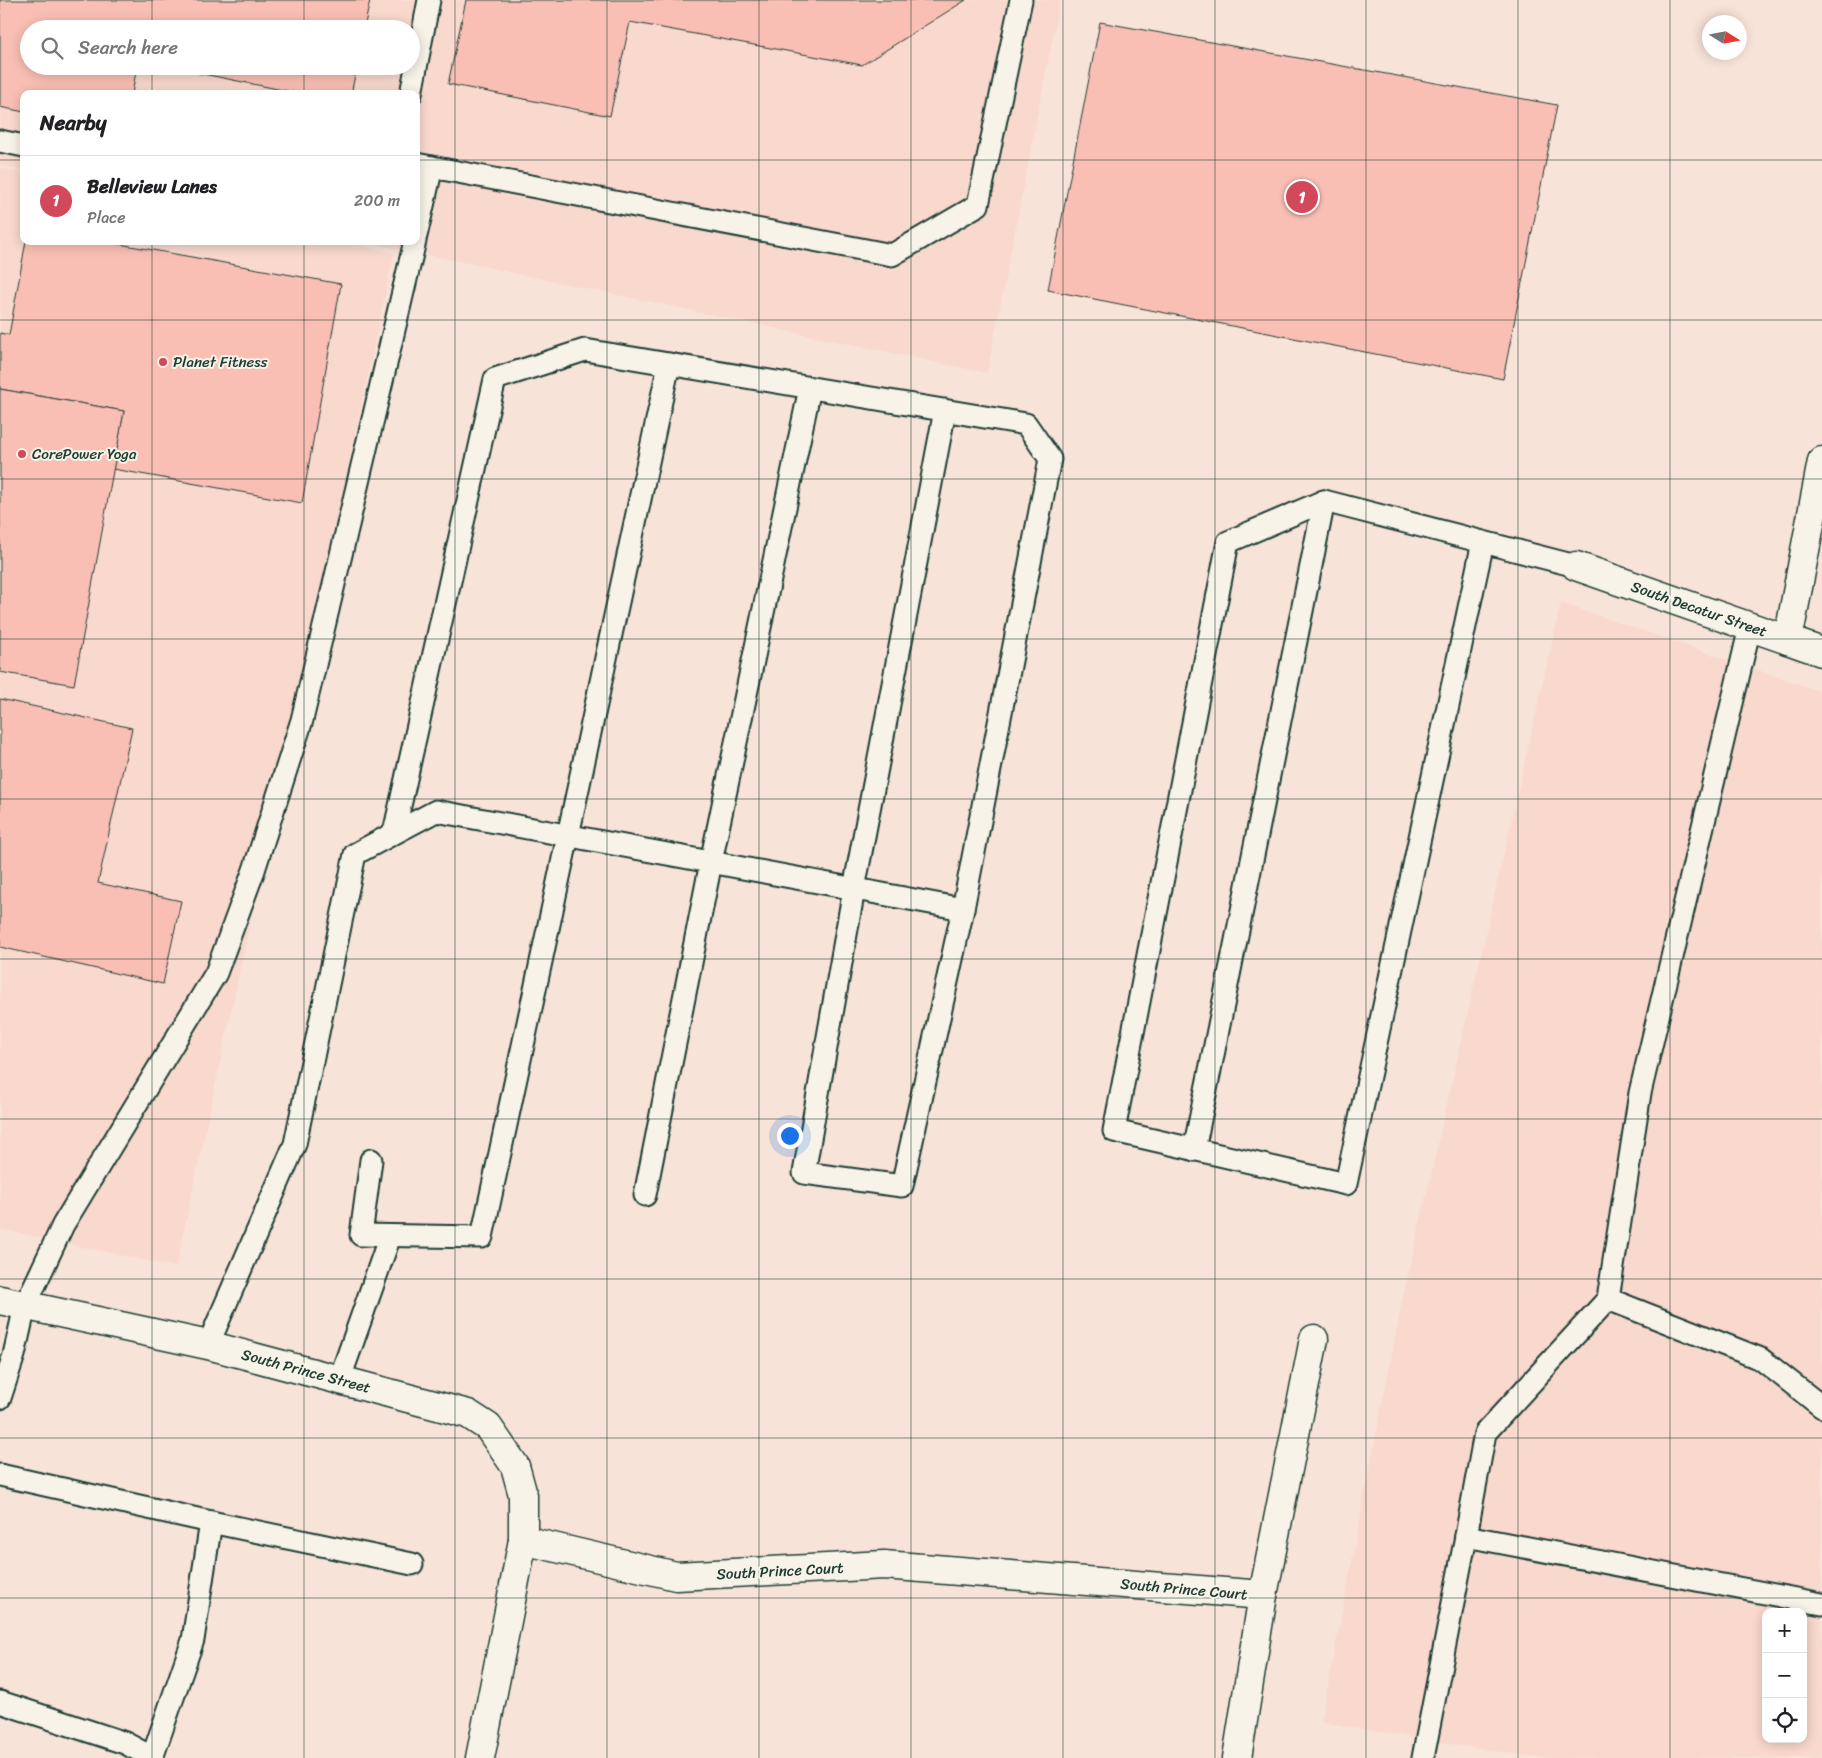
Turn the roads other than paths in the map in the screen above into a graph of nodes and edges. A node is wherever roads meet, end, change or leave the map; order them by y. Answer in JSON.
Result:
{"nodes":[{"id":1,"x":429,"y":0,"type":"edge"},
{"id":2,"x":1021,"y":0,"type":"edge"},
{"id":3,"x":420,"y":47,"type":"edge"},
{"id":4,"x":415,"y":75,"type":"edge"},
{"id":5,"x":412,"y":90,"type":"edge"},
{"id":6,"x":0,"y":141,"type":"edge"},
{"id":7,"x":20,"y":145,"type":"edge"},
{"id":8,"x":424,"y":166,"type":"edge"},
{"id":9,"x":420,"y":201,"type":"edge"},
{"id":10,"x":414,"y":245,"type":"edge"},
{"id":11,"x":669,"y":364,"type":"junction"},
{"id":12,"x":810,"y":388,"type":"junction"},
{"id":13,"x":945,"y":410,"type":"junction"},
{"id":14,"x":1822,"y":461,"type":"edge"},
{"id":15,"x":1324,"y":501,"type":"junction"},
{"id":16,"x":1483,"y":542,"type":"junction"},
{"id":17,"x":1576,"y":566,"type":"joint"},
{"id":18,"x":1750,"y":627,"type":"junction"},
{"id":19,"x":1788,"y":640,"type":"junction"},
{"id":20,"x":1822,"y":652,"type":"edge"},
{"id":21,"x":394,"y":833,"type":"junction"},
{"id":22,"x":568,"y":836,"type":"junction"},
{"id":23,"x":711,"y":862,"type":"junction"},
{"id":24,"x":854,"y":889,"type":"junction"},
{"id":25,"x":963,"y":909,"type":"junction"},
{"id":26,"x":1194,"y":1150,"type":"junction"},
{"id":27,"x":371,"y":1160,"type":"dead end"},
{"id":28,"x":645,"y":1195,"type":"dead end"},
{"id":29,"x":390,"y":1236,"type":"junction"},
{"id":30,"x":1608,"y":1298,"type":"junction"},
{"id":31,"x":12,"y":1303,"type":"edge"},
{"id":32,"x":1314,"y":1340,"type":"dead end"},
{"id":33,"x":208,"y":1345,"type":"junction"},
{"id":34,"x":339,"y":1381,"type":"junction"},
{"id":35,"x":0,"y":1398,"type":"edge"},
{"id":36,"x":1822,"y":1407,"type":"edge"},
{"id":37,"x":0,"y":1475,"type":"edge"},
{"id":38,"x":211,"y":1522,"type":"junction"},
{"id":39,"x":1466,"y":1536,"type":"junction"},
{"id":40,"x":524,"y":1540,"type":"junction"},
{"id":41,"x":412,"y":1564,"type":"dead end"},
{"id":42,"x":1263,"y":1595,"type":"junction"},
{"id":43,"x":1822,"y":1604,"type":"edge"},
{"id":44,"x":0,"y":1702,"type":"edge"},
{"id":45,"x":152,"y":1758,"type":"edge"},
{"id":46,"x":480,"y":1758,"type":"edge"},
{"id":47,"x":1237,"y":1758,"type":"edge"},
{"id":48,"x":1423,"y":1758,"type":"edge"}],
"edges":[{"from":1,"to":3,"type":"lane"},
{"from":2,"to":8,"type":"lane"},
{"from":4,"to":5,"type":"lane"},
{"from":6,"to":7,"type":"lane"},
{"from":8,"to":9,"type":"lane"},
{"from":10,"to":31,"type":"lane"},
{"from":11,"to":12,"type":"lane"},
{"from":11,"to":21,"type":"lane"},
{"from":11,"to":22,"type":"lane"},
{"from":12,"to":13,"type":"lane"},
{"from":12,"to":23,"type":"lane"},
{"from":13,"to":24,"type":"lane"},
{"from":13,"to":25,"type":"lane"},
{"from":14,"to":19,"type":"street"},
{"from":15,"to":16,"type":"lane"},
{"from":15,"to":26,"type":"lane"},
{"from":15,"to":26,"type":"lane"},
{"from":16,"to":17,"type":"lane"},
{"from":16,"to":26,"type":"lane"},
{"from":17,"to":18,"type":"street","name":"South Decatur Street"},
{"from":18,"to":19,"type":"street","name":"South Decatur Street"},
{"from":18,"to":30,"type":"lane"},
{"from":19,"to":20,"type":"street","name":"South Decatur Street"},
{"from":21,"to":22,"type":"lane"},
{"from":21,"to":33,"type":"lane"},
{"from":22,"to":23,"type":"lane"},
{"from":22,"to":29,"type":"lane"},
{"from":23,"to":24,"type":"lane"},
{"from":23,"to":28,"type":"lane"},
{"from":24,"to":25,"type":"lane"},
{"from":24,"to":25,"type":"lane"},
{"from":27,"to":29,"type":"lane"},
{"from":29,"to":34,"type":"lane"},
{"from":30,"to":36,"type":"lane"},
{"from":30,"to":39,"type":"lane"},
{"from":31,"to":33,"type":"street","name":"South Prince Street"},
{"from":31,"to":35,"type":"lane"},
{"from":32,"to":42,"type":"street","name":"South Prince Court"},
{"from":33,"to":34,"type":"street","name":"South Prince Street"},
{"from":34,"to":40,"type":"street","name":"South Prince Street"},
{"from":37,"to":38,"type":"lane"},
{"from":38,"to":41,"type":"lane"},
{"from":38,"to":45,"type":"lane"},
{"from":39,"to":43,"type":"lane"},
{"from":39,"to":48,"type":"lane"},
{"from":40,"to":42,"type":"street","name":"South Prince Court"},
{"from":40,"to":46,"type":"street"},
{"from":42,"to":47,"type":"street","name":"South Prince Court"},
{"from":44,"to":45,"type":"lane"}]}
